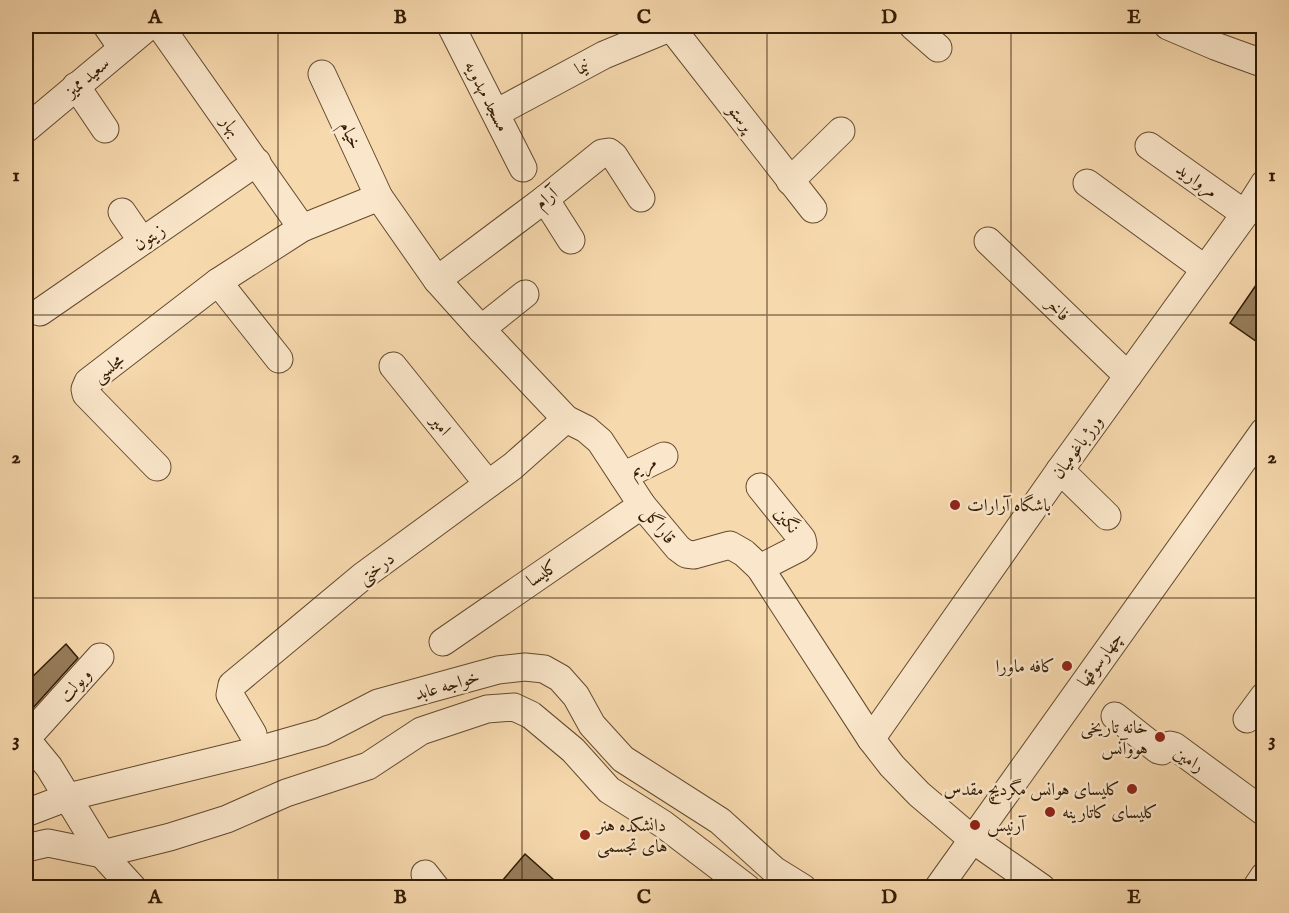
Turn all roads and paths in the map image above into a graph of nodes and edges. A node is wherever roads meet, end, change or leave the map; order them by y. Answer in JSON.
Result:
{"nodes":[{"id":1,"x":107,"y":26,"type":"edge"},
{"id":2,"x":149,"y":26,"type":"edge"},
{"id":3,"x":160,"y":26,"type":"edge"},
{"id":4,"x":451,"y":26,"type":"edge"},
{"id":5,"x":672,"y":26,"type":"edge"},
{"id":6,"x":1168,"y":26,"type":"edge"},
{"id":7,"x":1219,"y":26,"type":"edge"},
{"id":8,"x":122,"y":48,"type":"junction"},
{"id":9,"x":1263,"y":63,"type":"edge"},
{"id":10,"x":322,"y":74,"type":"dead end"},
{"id":11,"x":76,"y":86,"type":"junction"},
{"id":12,"x":496,"y":113,"type":"junction"},
{"id":13,"x":26,"y":129,"type":"edge"},
{"id":14,"x":105,"y":129,"type":"dead end"},
{"id":15,"x":841,"y":131,"type":"dead end"},
{"id":16,"x":1149,"y":146,"type":"dead end"},
{"id":17,"x":257,"y":162,"type":"junction"},
{"id":18,"x":523,"y":168,"type":"dead end"},
{"id":19,"x":790,"y":181,"type":"junction"},
{"id":20,"x":1087,"y":183,"type":"dead end"},
{"id":21,"x":1263,"y":184,"type":"edge"},
{"id":22,"x":379,"y":197,"type":"junction"},
{"id":23,"x":641,"y":198,"type":"dead end"},
{"id":24,"x":545,"y":199,"type":"junction"},
{"id":25,"x":813,"y":210,"type":"dead end"},
{"id":26,"x":122,"y":212,"type":"dead end"},
{"id":27,"x":1245,"y":214,"type":"junction"},
{"id":28,"x":302,"y":228,"type":"junction"},
{"id":29,"x":571,"y":240,"type":"dead end"},
{"id":30,"x":142,"y":241,"type":"junction"},
{"id":31,"x":988,"y":241,"type":"dead end"},
{"id":32,"x":1205,"y":269,"type":"junction"},
{"id":33,"x":437,"y":280,"type":"junction"},
{"id":34,"x":218,"y":282,"type":"junction"},
{"id":35,"x":525,"y":294,"type":"dead end"},
{"id":36,"x":40,"y":312,"type":"dead end"},
{"id":37,"x":481,"y":329,"type":"junction"},
{"id":38,"x":279,"y":358,"type":"dead end"},
{"id":39,"x":393,"y":366,"type":"dead end"},
{"id":40,"x":1128,"y":376,"type":"junction"},
{"id":41,"x":566,"y":418,"type":"junction"},
{"id":42,"x":1260,"y":443,"type":"edge"},
{"id":43,"x":664,"y":456,"type":"dead end"},
{"id":44,"x":157,"y":467,"type":"dead end"},
{"id":45,"x":1060,"y":470,"type":"junction"},
{"id":46,"x":623,"y":476,"type":"junction"},
{"id":47,"x":488,"y":484,"type":"junction"},
{"id":48,"x":760,"y":487,"type":"dead end"},
{"id":49,"x":642,"y":505,"type":"junction"},
{"id":50,"x":1107,"y":516,"type":"dead end"},
{"id":51,"x":760,"y":568,"type":"junction"},
{"id":52,"x":443,"y":642,"type":"dead end"},
{"id":53,"x":100,"y":657,"type":"dead end"},
{"id":54,"x":1263,"y":696,"type":"edge"},
{"id":55,"x":1098,"y":702,"type":"junction"},
{"id":56,"x":1247,"y":718,"type":"dead end"},
{"id":57,"x":253,"y":734,"type":"dead end"},
{"id":58,"x":26,"y":739,"type":"edge"},
{"id":59,"x":871,"y":739,"type":"junction"},
{"id":60,"x":68,"y":797,"type":"junction"},
{"id":61,"x":1263,"y":812,"type":"edge"},
{"id":62,"x":26,"y":813,"type":"edge"},
{"id":63,"x":972,"y":839,"type":"junction"},
{"id":64,"x":26,"y":848,"type":"edge"},
{"id":65,"x":102,"y":854,"type":"junction"},
{"id":66,"x":1263,"y":876,"type":"edge"},
{"id":67,"x":133,"y":888,"type":"edge"},
{"id":68,"x":747,"y":888,"type":"edge"},
{"id":69,"x":803,"y":888,"type":"edge"},
{"id":70,"x":938,"y":888,"type":"edge"},
{"id":71,"x":1042,"y":888,"type":"edge"},
{"id":72,"x":1256,"y":888,"type":"edge"}],
"edges":[{"from":1,"to":8,"type":"street"},
{"from":2,"to":8,"type":"street","name":"سعید ممیز"},
{"from":3,"to":17,"type":"street","name":"بهار"},
{"from":4,"to":12,"type":"street","name":"مسجد مهدویه"},
{"from":5,"to":12,"type":"street","name":"نیما"},
{"from":5,"to":19,"type":"street","name":"پرستو"},
{"from":6,"to":9,"type":"street"},
{"from":7,"to":9,"type":"street"},
{"from":8,"to":11,"type":"street","name":"سعید ممیز"},
{"from":10,"to":22,"type":"street","name":"خیام"},
{"from":11,"to":13,"type":"street","name":"سعید ممیز"},
{"from":11,"to":14,"type":"street"},
{"from":12,"to":18,"type":"street","name":"مسجد مهدویه"},
{"from":15,"to":19,"type":"street"},
{"from":16,"to":27,"type":"street","name":"مروارید"},
{"from":17,"to":28,"type":"street","name":"بهار"},
{"from":17,"to":30,"type":"street","name":"زیتون"},
{"from":19,"to":25,"type":"street","name":"پرستو"},
{"from":20,"to":32,"type":"street"},
{"from":21,"to":27,"type":"street","name":"ورژ باغومیان"},
{"from":22,"to":28,"type":"street","name":"مجلسی"},
{"from":22,"to":33,"type":"street","name":"قاراگل"},
{"from":23,"to":24,"type":"street","name":"آرام"},
{"from":24,"to":29,"type":"street"},
{"from":24,"to":33,"type":"street","name":"آرام"},
{"from":26,"to":30,"type":"street"},
{"from":27,"to":32,"type":"street","name":"ورژ باغومیان"},
{"from":28,"to":34,"type":"street","name":"مجلسی"},
{"from":30,"to":36,"type":"street","name":"زیتون"},
{"from":31,"to":40,"type":"street","name":"فاخر"},
{"from":32,"to":40,"type":"street","name":"ورژ باغومیان"},
{"from":33,"to":37,"type":"street","name":"قاراگل"},
{"from":34,"to":38,"type":"street"},
{"from":34,"to":44,"type":"street","name":"مجلسی"},
{"from":35,"to":37,"type":"street"},
{"from":37,"to":41,"type":"street","name":"قاراگل"},
{"from":39,"to":47,"type":"street","name":"امیر"},
{"from":40,"to":45,"type":"street","name":"ورژ باغومیان"},
{"from":41,"to":46,"type":"street","name":"قاراگل"},
{"from":41,"to":47,"type":"street","name":"درختی"},
{"from":42,"to":55,"type":"street","name":"چهارسوقها"},
{"from":43,"to":46,"type":"street","name":"مریم"},
{"from":45,"to":50,"type":"street"},
{"from":45,"to":59,"type":"street","name":"ورژ باغومیان"},
{"from":46,"to":49,"type":"street","name":"قاراگل"},
{"from":47,"to":57,"type":"street","name":"درختی"},
{"from":48,"to":51,"type":"street","name":"نگین"},
{"from":49,"to":51,"type":"street","name":"قاراگل"},
{"from":49,"to":52,"type":"street","name":"کلیسا"},
{"from":51,"to":59,"type":"street","name":"قاراگل"},
{"from":53,"to":58,"type":"street","name":"ویولت"},
{"from":54,"to":56,"type":"street"},
{"from":55,"to":61,"type":"street","name":"رامین"},
{"from":55,"to":63,"type":"street","name":"چهارسوقها"},
{"from":58,"to":60,"type":"street"},
{"from":59,"to":63,"type":"street","name":"قاراگل"},
{"from":60,"to":62,"type":"street","name":"خواجه عابد"},
{"from":60,"to":65,"type":"street"},
{"from":60,"to":69,"type":"street","name":"خواجه عابد"},
{"from":63,"to":70,"type":"street","name":"چهارسوقها"},
{"from":63,"to":71,"type":"street","name":"قاراگل"},
{"from":64,"to":65,"type":"street","name":"خواجه عابد"},
{"from":65,"to":67,"type":"street"},
{"from":65,"to":68,"type":"street","name":"خواجه عابد"},
{"from":66,"to":72,"type":"street"}]}
